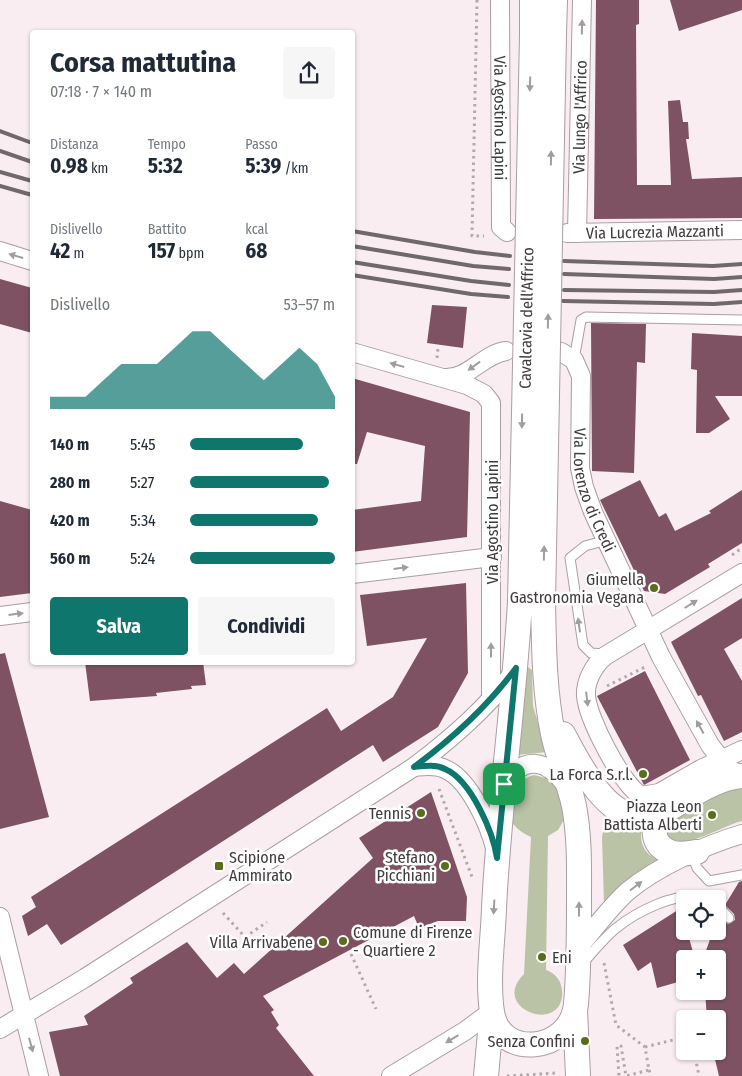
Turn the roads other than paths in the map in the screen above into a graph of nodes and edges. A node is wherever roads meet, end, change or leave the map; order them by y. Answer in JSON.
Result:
{"nodes":[{"id":1,"x":500,"y":0,"type":"edge"},
{"id":2,"x":532,"y":0,"type":"edge"},
{"id":3,"x":555,"y":0,"type":"edge"},
{"id":4,"x":582,"y":0,"type":"edge"},
{"id":5,"x":543,"y":35,"type":"junction"},
{"id":6,"x":742,"y":230,"type":"edge"},
{"id":7,"x":572,"y":233,"type":"joint"},
{"id":8,"x":499,"y":234,"type":"road end"},
{"id":9,"x":0,"y":251,"type":"edge"},
{"id":10,"x":30,"y":259,"type":"edge"},
{"id":11,"x":742,"y":320,"type":"edge"},
{"id":12,"x":506,"y":351,"type":"dead end"},
{"id":13,"x":355,"y":353,"type":"edge"},
{"id":14,"x":568,"y":356,"type":"joint"},
{"id":15,"x":441,"y":377,"type":"junction"},
{"id":16,"x":607,"y":540,"type":"junction"},
{"id":17,"x":492,"y":557,"type":"junction"},
{"id":18,"x":742,"y":572,"type":"edge"},
{"id":19,"x":355,"y":574,"type":"edge"},
{"id":20,"x":531,"y":602,"type":"junction"},
{"id":21,"x":30,"y":612,"type":"edge"},
{"id":22,"x":0,"y":616,"type":"edge"},
{"id":23,"x":650,"y":630,"type":"junction"},
{"id":24,"x":606,"y":655,"type":"junction"},
{"id":25,"x":516,"y":668,"type":"junction"},
{"id":26,"x":547,"y":698,"type":"junction"},
{"id":27,"x":491,"y":699,"type":"junction"},
{"id":28,"x":742,"y":750,"type":"edge"},
{"id":29,"x":720,"y":760,"type":"junction"},
{"id":30,"x":414,"y":767,"type":"junction"},
{"id":31,"x":742,"y":775,"type":"edge"},
{"id":32,"x":504,"y":784,"type":"junction"},
{"id":33,"x":570,"y":791,"type":"junction"},
{"id":34,"x":662,"y":813,"type":"junction"},
{"id":35,"x":742,"y":834,"type":"edge"},
{"id":36,"x":695,"y":853,"type":"junction"},
{"id":37,"x":497,"y":858,"type":"junction"},
{"id":38,"x":742,"y":875,"type":"edge"},
{"id":39,"x":676,"y":897,"type":"edge"},
{"id":40,"x":726,"y":915,"type":"edge"},
{"id":41,"x":0,"y":918,"type":"edge"},
{"id":42,"x":729,"y":918,"type":"dead end"},
{"id":43,"x":579,"y":957,"type":"junction"},
{"id":44,"x":575,"y":1010,"type":"junction"},
{"id":45,"x":492,"y":1011,"type":"junction"},
{"id":46,"x":24,"y":1014,"type":"junction"},
{"id":47,"x":0,"y":1029,"type":"edge"},
{"id":48,"x":578,"y":1074,"type":"edge"},
{"id":49,"x":39,"y":1076,"type":"edge"},
{"id":50,"x":391,"y":1076,"type":"edge"},
{"id":51,"x":486,"y":1076,"type":"edge"}],
"edges":[{"from":1,"to":8,"type":"street","name":"Via Agostino Lapini"},
{"from":2,"to":5,"type":"street"},
{"from":3,"to":5,"type":"street"},
{"from":7,"to":4,"type":"street","name":"Via lungo l'Affrico","one_way":true},
{"from":5,"to":20,"type":"street","name":"Cavalcavia dell'Affrico","bridge":true},
{"from":6,"to":7,"type":"street","name":"Via Lucrezia Mazzanti"},
{"from":10,"to":9,"type":"street","one_way":true},
{"from":11,"to":14,"type":"lane"},
{"from":12,"to":15,"type":"street","one_way":true},
{"from":15,"to":13,"type":"street","name":"Via Agostino Lapini","one_way":true},
{"from":14,"to":16,"type":"street","name":"Via Lorenzo di Credi"},
{"from":15,"to":17,"type":"street","name":"Via Agostino Lapini"},
{"from":16,"to":23,"type":"street","name":"Via Lorenzo di Credi"},
{"from":24,"to":16,"type":"lane","one_way":true},
{"from":19,"to":17,"type":"street","one_way":true},
{"from":27,"to":17,"type":"street","name":"Via Agostino Lapini","one_way":true},
{"from":23,"to":18,"type":"street","one_way":true},
{"from":20,"to":25,"type":"street"},
{"from":20,"to":26,"type":"street"},
{"from":22,"to":21,"type":"street","one_way":true},
{"from":23,"to":24,"type":"street"},
{"from":29,"to":23,"type":"street","name":"Via Lorenzo di Credi","one_way":true},
{"from":24,"to":29,"type":"street","one_way":true},
{"from":25,"to":27,"type":"street"},
{"from":25,"to":32,"type":"street"},
{"from":26,"to":33,"type":"street"},
{"from":26,"to":34,"type":"street"},
{"from":27,"to":30,"type":"street"},
{"from":28,"to":29,"type":"street"},
{"from":29,"to":31,"type":"street","name":"Via Lorenzo di Credi"},
{"from":30,"to":37,"type":"street"},
{"from":30,"to":46,"type":"street"},
{"from":31,"to":34,"type":"street"},
{"from":32,"to":33,"type":"street"},
{"from":32,"to":37,"type":"street"},
{"from":43,"to":33,"type":"street","one_way":true},
{"from":34,"to":36,"type":"street"},
{"from":35,"to":36,"type":"street"},
{"from":36,"to":38,"type":"lane"},
{"from":43,"to":36,"type":"street","one_way":true},
{"from":37,"to":45,"type":"street","one_way":true},
{"from":39,"to":43,"type":"lane"},
{"from":40,"to":42,"type":"lane"},
{"from":41,"to":46,"type":"street"},
{"from":43,"to":44,"type":"street"},
{"from":44,"to":45,"type":"street"},
{"from":44,"to":48,"type":"street"},
{"from":45,"to":50,"type":"street","one_way":true},
{"from":45,"to":51,"type":"street"},
{"from":46,"to":47,"type":"street"},
{"from":46,"to":49,"type":"street","one_way":true}]}
